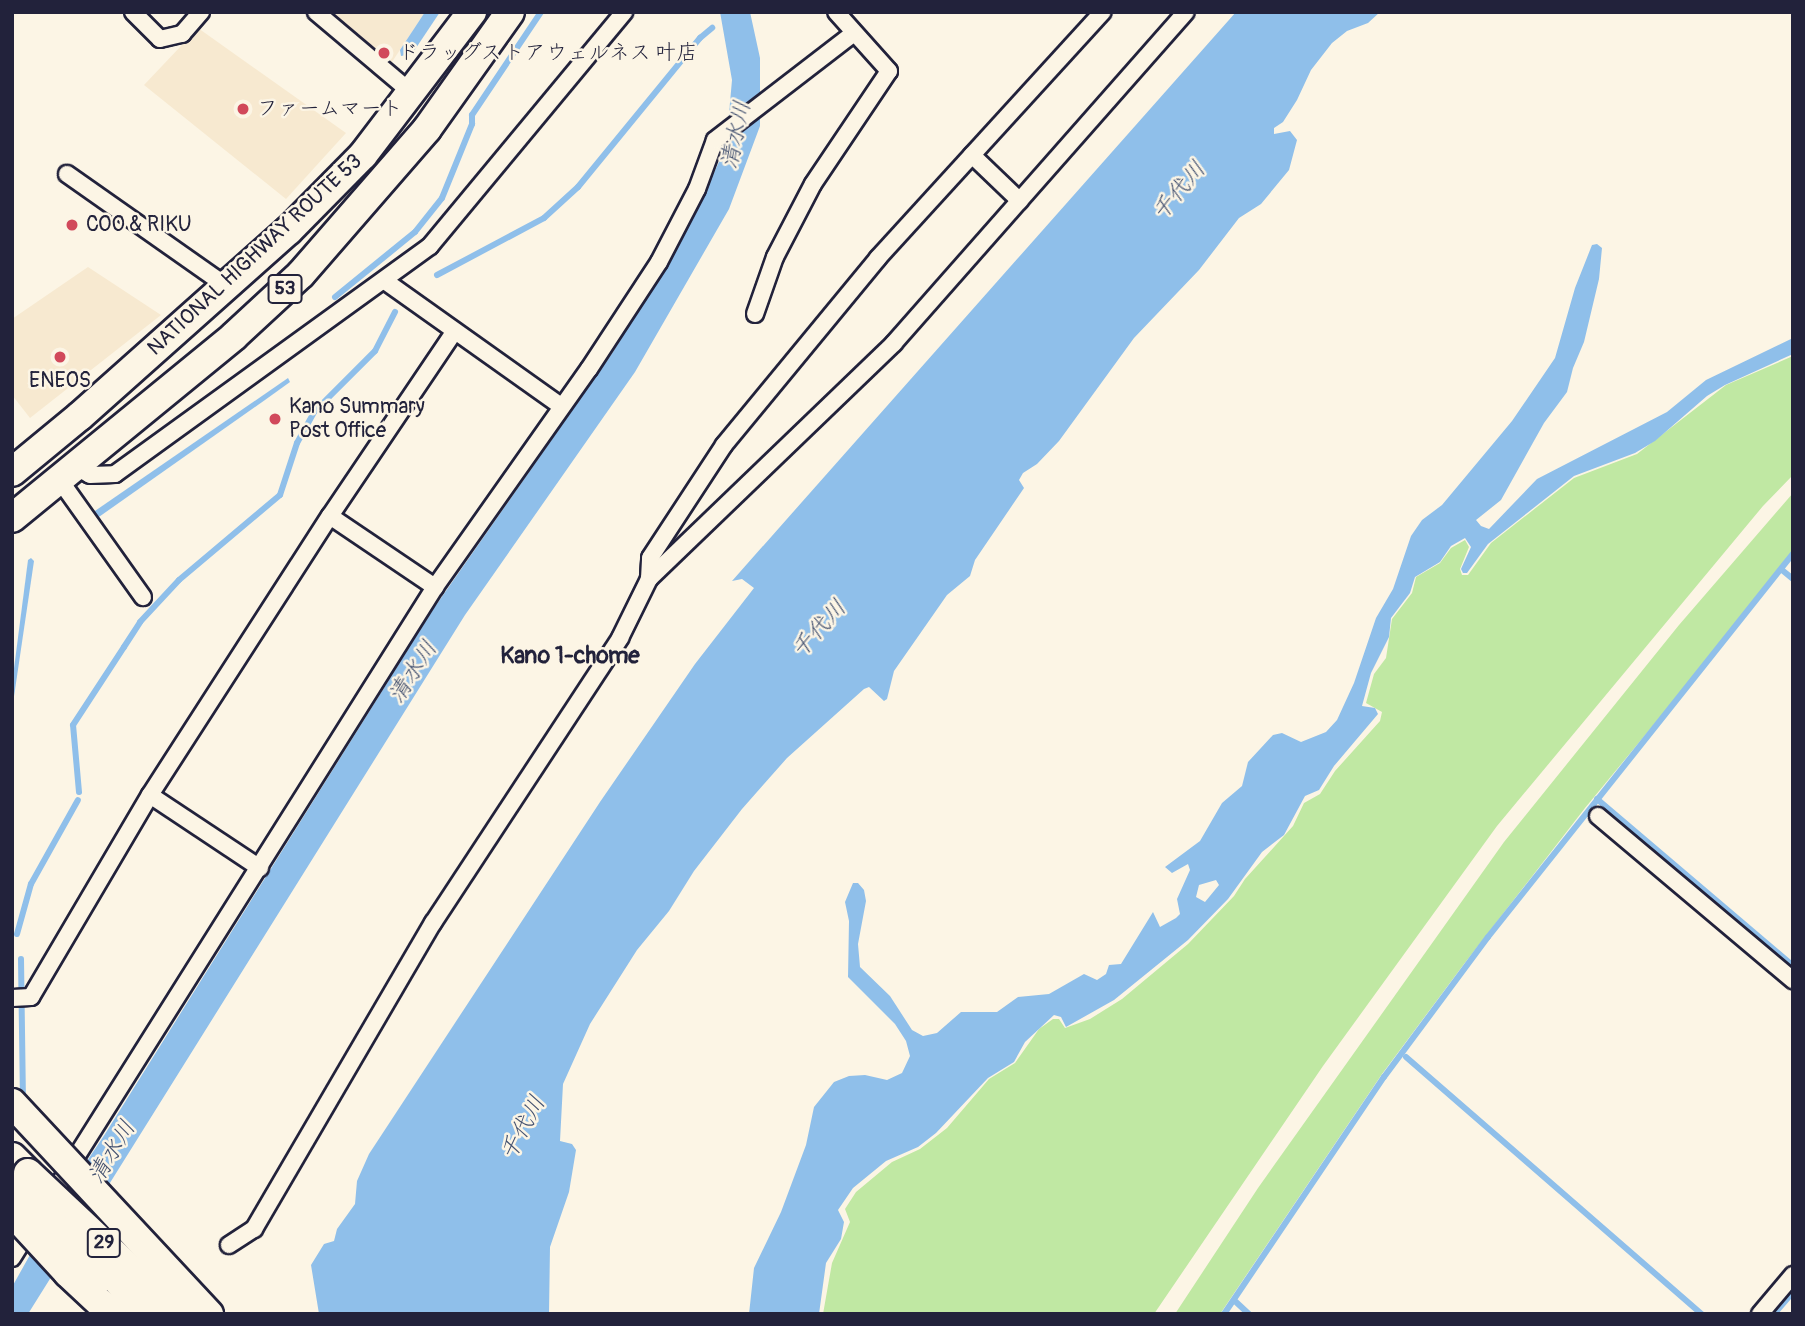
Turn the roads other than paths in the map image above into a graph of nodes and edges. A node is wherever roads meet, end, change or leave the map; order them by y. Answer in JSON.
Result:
{"nodes":[{"id":1,"x":133,"y":12,"type":"edge"},
{"id":2,"x":201,"y":12,"type":"edge"},
{"id":3,"x":316,"y":12,"type":"edge"},
{"id":4,"x":472,"y":12,"type":"edge"},
{"id":5,"x":510,"y":12,"type":"edge"},
{"id":6,"x":624,"y":12,"type":"edge"},
{"id":7,"x":836,"y":12,"type":"edge"},
{"id":8,"x":1103,"y":12,"type":"edge"},
{"id":9,"x":1186,"y":12,"type":"edge"},
{"id":10,"x":854,"y":33,"type":"junction"},
{"id":11,"x":412,"y":93,"type":"junction"},
{"id":12,"x":972,"y":155,"type":"junction"},
{"id":13,"x":67,"y":174,"type":"dead end"},
{"id":14,"x":1020,"y":201,"type":"junction"},
{"id":15,"x":385,"y":281,"type":"junction"},
{"id":16,"x":228,"y":287,"type":"junction"},
{"id":17,"x":755,"y":314,"type":"dead end"},
{"id":18,"x":455,"y":331,"type":"junction"},
{"id":19,"x":561,"y":406,"type":"junction"},
{"id":20,"x":12,"y":472,"type":"edge"},
{"id":21,"x":67,"y":473,"type":"junction"},
{"id":22,"x":330,"y":516,"type":"junction"},
{"id":23,"x":12,"y":518,"type":"edge"},
{"id":24,"x":649,"y":579,"type":"junction"},
{"id":25,"x":435,"y":587,"type":"junction"},
{"id":26,"x":143,"y":597,"type":"dead end"},
{"id":27,"x":150,"y":795,"type":"junction"},
{"id":28,"x":1598,"y":816,"type":"dead end"},
{"id":29,"x":260,"y":868,"type":"junction"},
{"id":30,"x":1793,"y":980,"type":"edge"},
{"id":31,"x":12,"y":998,"type":"edge"},
{"id":32,"x":12,"y":1103,"type":"edge"},
{"id":33,"x":16,"y":1176,"type":"edge"},
{"id":34,"x":12,"y":1212,"type":"edge"},
{"id":35,"x":229,"y":1245,"type":"dead end"},
{"id":36,"x":12,"y":1258,"type":"edge"},
{"id":37,"x":1793,"y":1275,"type":"edge"},
{"id":38,"x":144,"y":1313,"type":"edge"},
{"id":39,"x":112,"y":1314,"type":"edge"},
{"id":40,"x":178,"y":1314,"type":"edge"},
{"id":41,"x":209,"y":1314,"type":"edge"},
{"id":42,"x":1760,"y":1314,"type":"edge"}],
"edges":[{"from":1,"to":2,"type":"street"},
{"from":3,"to":11,"type":"street"},
{"from":4,"to":11,"type":"highway","name":"NATIONAL HIGHWAY ROUTE 53","number":"53"},
{"from":5,"to":21,"type":"highway","name":"NATIONAL HIGHWAY ROUTE 53","number":"53"},
{"from":6,"to":15,"type":"street"},
{"from":7,"to":10,"type":"street"},
{"from":8,"to":12,"type":"street"},
{"from":9,"to":14,"type":"street"},
{"from":10,"to":17,"type":"street"},
{"from":10,"to":19,"type":"street"},
{"from":11,"to":16,"type":"highway","name":"NATIONAL HIGHWAY ROUTE 53","number":"53"},
{"from":12,"to":14,"type":"street"},
{"from":12,"to":24,"type":"street"},
{"from":13,"to":16,"type":"street"},
{"from":14,"to":24,"type":"street"},
{"from":15,"to":18,"type":"street"},
{"from":15,"to":21,"type":"street"},
{"from":16,"to":20,"type":"highway","name":"NATIONAL HIGHWAY ROUTE 53","number":"53"},
{"from":18,"to":19,"type":"street"},
{"from":18,"to":22,"type":"street"},
{"from":19,"to":25,"type":"street"},
{"from":21,"to":23,"type":"highway","name":"NATIONAL HIGHWAY ROUTE 53","number":"53"},
{"from":21,"to":26,"type":"street"},
{"from":22,"to":25,"type":"street"},
{"from":22,"to":27,"type":"street"},
{"from":24,"to":35,"type":"street"},
{"from":25,"to":29,"type":"street"},
{"from":27,"to":29,"type":"street"},
{"from":27,"to":31,"type":"street"},
{"from":28,"to":30,"type":"street"},
{"from":29,"to":36,"type":"street"},
{"from":32,"to":41,"type":"highway","number":"29","bridge":true},
{"from":33,"to":38,"type":"highway","number":"29","bridge":true},
{"from":33,"to":40,"type":"highway","number":"29","bridge":true},
{"from":34,"to":39,"type":"highway","number":"29","bridge":true},
{"from":37,"to":42,"type":"street"}]}
